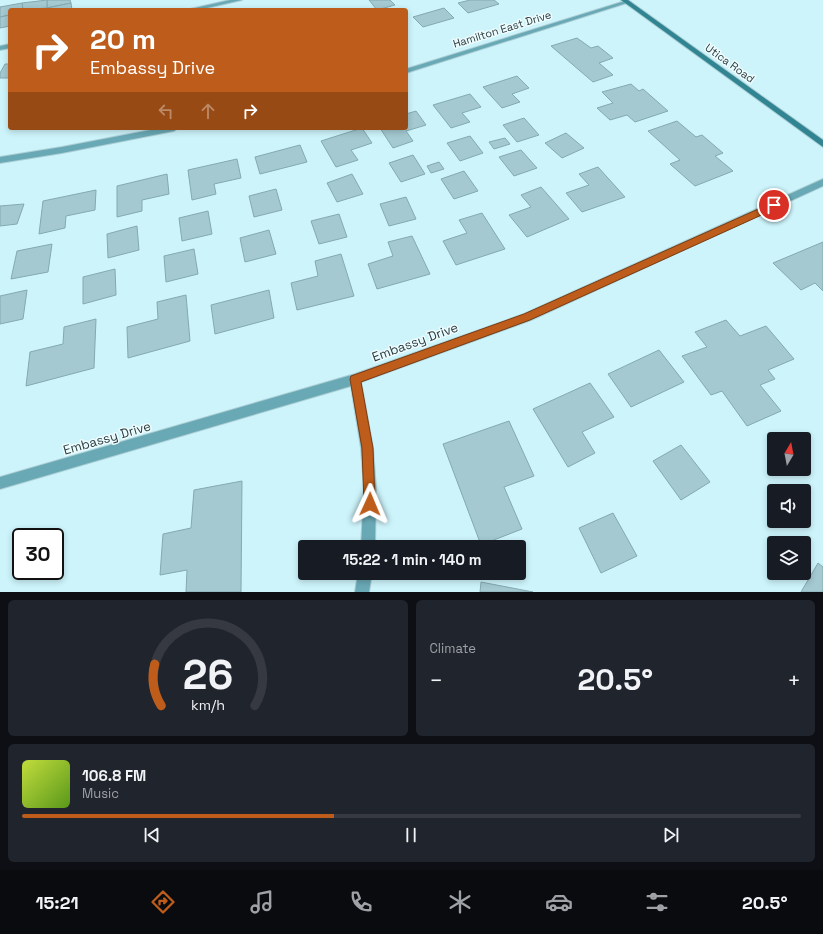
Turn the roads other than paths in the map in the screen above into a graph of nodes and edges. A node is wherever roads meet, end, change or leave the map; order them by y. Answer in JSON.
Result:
{"nodes":[{"id":1,"x":239,"y":0,"type":"edge"},
{"id":2,"x":626,"y":1,"type":"edge"},
{"id":3,"x":199,"y":8,"type":"edge"},
{"id":4,"x":408,"y":70,"type":"edge"},
{"id":5,"x":164,"y":130,"type":"edge"},
{"id":6,"x":823,"y":144,"type":"edge"},
{"id":7,"x":0,"y":160,"type":"edge"},
{"id":8,"x":823,"y":182,"type":"edge"},
{"id":9,"x":355,"y":379,"type":"junction"},
{"id":10,"x":0,"y":483,"type":"edge"},
{"id":11,"x":368,"y":540,"type":"edge"},
{"id":12,"x":364,"y":580,"type":"edge"},
{"id":13,"x":362,"y":592,"type":"edge"}],
"edges":[{"from":1,"to":3,"type":"street"},
{"from":2,"to":4,"type":"street","name":"Hamilton East Drive"},
{"from":2,"to":6,"type":"street","name":"Utica Road"},
{"from":5,"to":7,"type":"street"},
{"from":8,"to":9,"type":"street","name":"Embassy Drive"},
{"from":9,"to":10,"type":"street","name":"Embassy Drive"},
{"from":9,"to":11,"type":"street"},
{"from":12,"to":13,"type":"street"}]}
